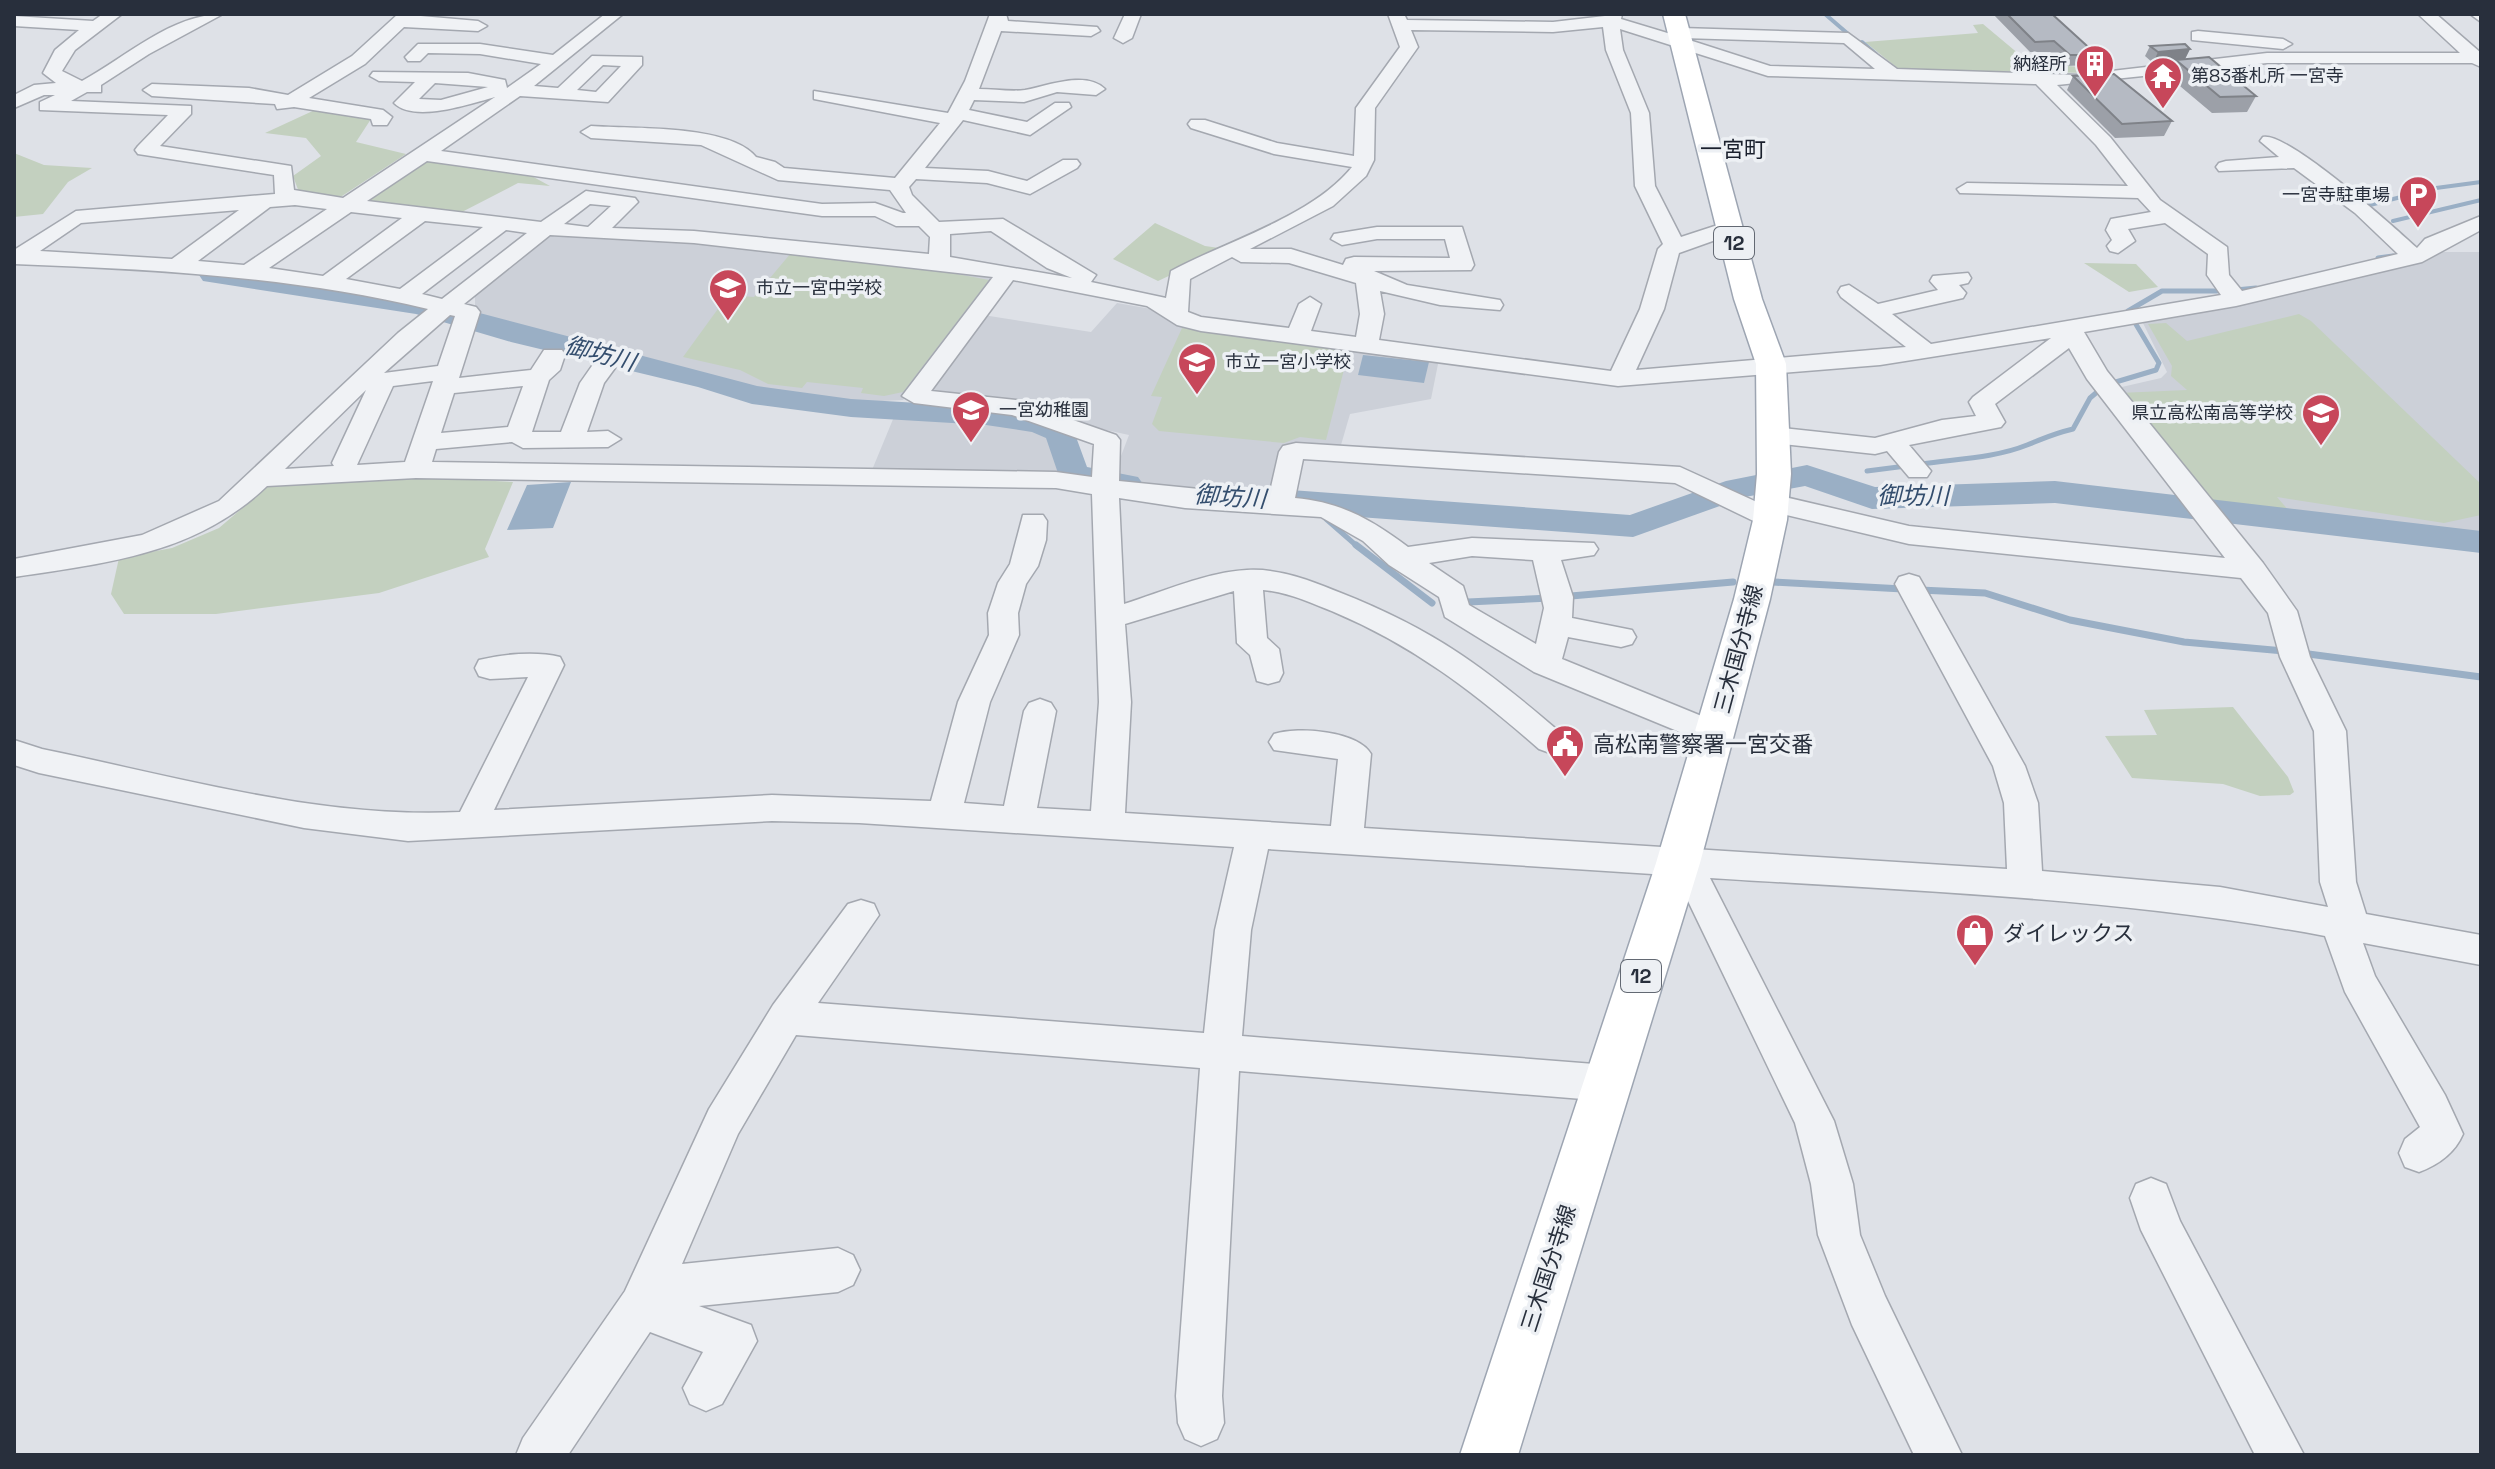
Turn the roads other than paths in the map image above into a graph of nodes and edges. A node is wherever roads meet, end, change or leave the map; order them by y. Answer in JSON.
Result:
{"nodes":[{"id":1,"x":114,"y":14,"type":"edge"},
{"id":2,"x":215,"y":14,"type":"edge"},
{"id":3,"x":615,"y":14,"type":"edge"},
{"id":4,"x":1133,"y":14,"type":"edge"},
{"id":5,"x":2426,"y":14,"type":"edge"},
{"id":6,"x":997,"y":16,"type":"edge"},
{"id":7,"x":402,"y":18,"type":"edge"},
{"id":8,"x":1612,"y":18,"type":"edge"},
{"id":9,"x":1786,"y":19,"type":"dead end"},
{"id":10,"x":14,"y":21,"type":"edge"},
{"id":11,"x":52,"y":23,"type":"junction"},
{"id":12,"x":97,"y":26,"type":"junction"},
{"id":13,"x":478,"y":26,"type":"dead end"},
{"id":14,"x":1401,"y":26,"type":"edge"},
{"id":15,"x":1679,"y":30,"type":"edge"},
{"id":16,"x":1091,"y":31,"type":"dead end"},
{"id":17,"x":14,"y":36,"type":"edge"},
{"id":18,"x":1794,"y":36,"type":"junction"},
{"id":19,"x":2198,"y":36,"type":"dead end"},
{"id":20,"x":1123,"y":38,"type":"dead end"},
{"id":21,"x":1539,"y":39,"type":"dead end"},
{"id":22,"x":459,"y":49,"type":"junction"},
{"id":23,"x":2474,"y":56,"type":"edge"},
{"id":24,"x":414,"y":57,"type":"dead end"},
{"id":25,"x":558,"y":61,"type":"junction"},
{"id":26,"x":1805,"y":61,"type":"dead end"},
{"id":27,"x":1890,"y":72,"type":"junction"},
{"id":28,"x":379,"y":76,"type":"dead end"},
{"id":29,"x":428,"y":77,"type":"junction"},
{"id":30,"x":2040,"y":78,"type":"junction"},
{"id":31,"x":518,"y":86,"type":"junction"},
{"id":32,"x":78,"y":87,"type":"junction"},
{"id":33,"x":1096,"y":89,"type":"dead end"},
{"id":34,"x":563,"y":94,"type":"dead end"},
{"id":35,"x":968,"y":94,"type":"junction"},
{"id":36,"x":821,"y":95,"type":"dead end"},
{"id":37,"x":17,"y":97,"type":"edge"},
{"id":38,"x":291,"y":101,"type":"junction"},
{"id":39,"x":1062,"y":107,"type":"dead end"},
{"id":40,"x":955,"y":116,"type":"junction"},
{"id":41,"x":264,"y":117,"type":"dead end"},
{"id":42,"x":380,"y":121,"type":"dead end"},
{"id":43,"x":1198,"y":124,"type":"dead end"},
{"id":44,"x":591,"y":132,"type":"dead end"},
{"id":45,"x":2270,"y":141,"type":"dead end"},
{"id":46,"x":420,"y":154,"type":"junction"},
{"id":47,"x":2299,"y":162,"type":"junction"},
{"id":48,"x":1362,"y":163,"type":"junction"},
{"id":49,"x":1070,"y":164,"type":"dead end"},
{"id":50,"x":2226,"y":167,"type":"dead end"},
{"id":51,"x":904,"y":179,"type":"junction"},
{"id":52,"x":210,"y":188,"type":"dead end"},
{"id":53,"x":1967,"y":189,"type":"dead end"},
{"id":54,"x":548,"y":192,"type":"dead end"},
{"id":55,"x":2142,"y":192,"type":"junction"},
{"id":56,"x":592,"y":194,"type":"junction"},
{"id":57,"x":1334,"y":195,"type":"junction"},
{"id":58,"x":295,"y":199,"type":"junction"},
{"id":59,"x":671,"y":200,"type":"junction"},
{"id":60,"x":265,"y":201,"type":"junction"},
{"id":61,"x":345,"y":204,"type":"junction"},
{"id":62,"x":196,"y":207,"type":"junction"},
{"id":63,"x":171,"y":209,"type":"junction"},
{"id":64,"x":741,"y":212,"type":"dead end"},
{"id":65,"x":422,"y":213,"type":"junction"},
{"id":66,"x":2168,"y":216,"type":"junction"},
{"id":67,"x":896,"y":220,"type":"junction"},
{"id":68,"x":2481,"y":222,"type":"edge"},
{"id":69,"x":502,"y":223,"type":"junction"},
{"id":70,"x":825,"y":224,"type":"dead end"},
{"id":71,"x":929,"y":224,"type":"junction"},
{"id":72,"x":1730,"y":227,"type":"junction"},
{"id":73,"x":551,"y":228,"type":"junction"},
{"id":74,"x":593,"y":234,"type":"junction"},
{"id":75,"x":2196,"y":234,"type":"junction"},
{"id":76,"x":641,"y":236,"type":"junction"},
{"id":77,"x":2145,"y":238,"type":"dead end"},
{"id":78,"x":718,"y":239,"type":"junction"},
{"id":79,"x":1342,"y":239,"type":"junction"},
{"id":80,"x":2118,"y":246,"type":"dead end"},
{"id":81,"x":1676,"y":247,"type":"junction"},
{"id":82,"x":805,"y":248,"type":"junction"},
{"id":83,"x":1241,"y":255,"type":"dead end"},
{"id":84,"x":16,"y":257,"type":"edge"},
{"id":85,"x":2414,"y":257,"type":"junction"},
{"id":86,"x":100,"y":260,"type":"junction"},
{"id":87,"x":939,"y":262,"type":"junction"},
{"id":88,"x":178,"y":265,"type":"junction"},
{"id":89,"x":1361,"y":272,"type":"junction"},
{"id":90,"x":248,"y":273,"type":"junction"},
{"id":91,"x":1006,"y":275,"type":"junction"},
{"id":92,"x":1960,"y":278,"type":"dead end"},
{"id":93,"x":327,"y":283,"type":"junction"},
{"id":94,"x":1076,"y":287,"type":"junction"},
{"id":95,"x":1849,"y":292,"type":"dead end"},
{"id":96,"x":403,"y":298,"type":"junction"},
{"id":97,"x":2236,"y":299,"type":"junction"},
{"id":98,"x":1310,"y":304,"type":"dead end"},
{"id":99,"x":1492,"y":305,"type":"dead end"},
{"id":100,"x":1876,"y":311,"type":"junction"},
{"id":101,"x":1176,"y":314,"type":"junction"},
{"id":102,"x":447,"y":320,"type":"junction"},
{"id":103,"x":2071,"y":330,"type":"junction"},
{"id":104,"x":1297,"y":337,"type":"junction"},
{"id":105,"x":1366,"y":346,"type":"junction"},
{"id":106,"x":1927,"y":352,"type":"junction"},
{"id":107,"x":553,"y":355,"type":"dead end"},
{"id":108,"x":1771,"y":364,"type":"junction"},
{"id":109,"x":1618,"y":379,"type":"junction"},
{"id":110,"x":446,"y":380,"type":"junction"},
{"id":111,"x":537,"y":382,"type":"junction"},
{"id":112,"x":1773,"y":435,"type":"junction"},
{"id":113,"x":608,"y":439,"type":"dead end"},
{"id":114,"x":571,"y":440,"type":"junction"},
{"id":115,"x":1893,"y":442,"type":"junction"},
{"id":116,"x":520,"y":445,"type":"junction"},
{"id":117,"x":420,"y":460,"type":"junction"},
{"id":118,"x":345,"y":463,"type":"dead end"},
{"id":119,"x":1918,"y":471,"type":"dead end"},
{"id":120,"x":263,"y":478,"type":"junction"},
{"id":121,"x":1106,"y":481,"type":"junction"},
{"id":122,"x":1772,"y":497,"type":"junction"},
{"id":123,"x":1280,"y":502,"type":"junction"},
{"id":124,"x":1033,"y":521,"type":"dead end"},
{"id":125,"x":1584,"y":549,"type":"dead end"},
{"id":126,"x":1544,"y":552,"type":"junction"},
{"id":127,"x":1399,"y":558,"type":"junction"},
{"id":128,"x":14,"y":568,"type":"edge"},
{"id":129,"x":2253,"y":570,"type":"junction"},
{"id":130,"x":1248,"y":579,"type":"junction"},
{"id":131,"x":1909,"y":584,"type":"dead end"},
{"id":132,"x":1111,"y":618,"type":"junction"},
{"id":133,"x":1556,"y":625,"type":"junction"},
{"id":134,"x":1621,"y":637,"type":"dead end"},
{"id":135,"x":1545,"y":664,"type":"junction"},
{"id":136,"x":490,"y":668,"type":"dead end"},
{"id":137,"x":1268,"y":673,"type":"dead end"},
{"id":138,"x":1040,"y":711,"type":"dead end"},
{"id":139,"x":1715,"y":734,"type":"junction"},
{"id":140,"x":1550,"y":741,"type":"dead end"},
{"id":141,"x":1285,"y":742,"type":"dead end"},
{"id":142,"x":14,"y":752,"type":"edge"},
{"id":143,"x":944,"y":816,"type":"junction"},
{"id":144,"x":1018,"y":821,"type":"junction"},
{"id":145,"x":1107,"y":826,"type":"junction"},
{"id":146,"x":469,"y":827,"type":"junction"},
{"id":147,"x":1254,"y":836,"type":"junction"},
{"id":148,"x":1346,"y":842,"type":"junction"},
{"id":149,"x":1678,"y":863,"type":"junction"},
{"id":150,"x":2025,"y":884,"type":"junction"},
{"id":151,"x":861,"y":915,"type":"dead end"},
{"id":152,"x":2346,"y":926,"type":"junction"},
{"id":153,"x":2481,"y":950,"type":"edge"},
{"id":154,"x":786,"y":1017,"type":"junction"},
{"id":155,"x":1221,"y":1051,"type":"junction"},
{"id":156,"x":1607,"y":1083,"type":"junction"},
{"id":157,"x":2419,"y":1153,"type":"dead end"},
{"id":158,"x":2151,"y":1198,"type":"dead end"},
{"id":159,"x":838,"y":1270,"type":"dead end"},
{"id":160,"x":646,"y":1298,"type":"junction"},
{"id":161,"x":706,"y":1388,"type":"dead end"},
{"id":162,"x":1201,"y":1423,"type":"dead end"},
{"id":163,"x":540,"y":1455,"type":"edge"},
{"id":164,"x":1489,"y":1455,"type":"edge"},
{"id":165,"x":1938,"y":1455,"type":"edge"},
{"id":166,"x":2280,"y":1455,"type":"edge"}],
"edges":[{"from":1,"to":12,"type":"street"},
{"from":2,"to":32,"type":"street"},
{"from":3,"to":25,"type":"street"},
{"from":4,"to":20,"type":"street"},
{"from":5,"to":23,"type":"street"},
{"from":6,"to":16,"type":"street"},
{"from":6,"to":35,"type":"street"},
{"from":7,"to":13,"type":"street"},
{"from":7,"to":38,"type":"street"},
{"from":8,"to":14,"type":"street"},
{"from":8,"to":15,"type":"street"},
{"from":8,"to":81,"type":"street"},
{"from":9,"to":18,"type":"street"},
{"from":10,"to":11,"type":"street"},
{"from":11,"to":12,"type":"street"},
{"from":11,"to":17,"type":"street"},
{"from":12,"to":32,"type":"street"},
{"from":14,"to":21,"type":"street"},
{"from":14,"to":48,"type":"street"},
{"from":15,"to":18,"type":"street"},
{"from":15,"to":27,"type":"street"},
{"from":15,"to":72,"type":"main road","name":"三木国分寺線","number":"12"},
{"from":18,"to":26,"type":"street"},
{"from":18,"to":27,"type":"street"},
{"from":19,"to":23,"type":"street"},
{"from":22,"to":24,"type":"street"},
{"from":22,"to":25,"type":"street"},
{"from":22,"to":29,"type":"street"},
{"from":23,"to":30,"type":"street"},
{"from":25,"to":31,"type":"street"},
{"from":27,"to":30,"type":"street"},
{"from":28,"to":29,"type":"street"},
{"from":29,"to":31,"type":"street"},
{"from":29,"to":31,"type":"street"},
{"from":30,"to":55,"type":"street"},
{"from":31,"to":34,"type":"street"},
{"from":31,"to":46,"type":"street"},
{"from":32,"to":37,"type":"street"},
{"from":32,"to":38,"type":"street"},
{"from":32,"to":58,"type":"street"},
{"from":33,"to":35,"type":"street"},
{"from":35,"to":40,"type":"street"},
{"from":36,"to":40,"type":"street"},
{"from":38,"to":41,"type":"street"},
{"from":38,"to":42,"type":"street"},
{"from":39,"to":40,"type":"street"},
{"from":40,"to":51,"type":"street"},
{"from":43,"to":48,"type":"street"},
{"from":44,"to":51,"type":"street"},
{"from":45,"to":47,"type":"street"},
{"from":46,"to":61,"type":"street"},
{"from":46,"to":67,"type":"street"},
{"from":47,"to":50,"type":"street"},
{"from":47,"to":85,"type":"street"},
{"from":48,"to":57,"type":"street"},
{"from":49,"to":51,"type":"street"},
{"from":51,"to":71,"type":"street"},
{"from":52,"to":62,"type":"street"},
{"from":53,"to":55,"type":"street"},
{"from":54,"to":56,"type":"street"},
{"from":55,"to":66,"type":"street"},
{"from":56,"to":59,"type":"street"},
{"from":56,"to":73,"type":"street"},
{"from":56,"to":74,"type":"street"},
{"from":57,"to":79,"type":"street"},
{"from":57,"to":101,"type":"street"},
{"from":58,"to":60,"type":"street"},
{"from":58,"to":61,"type":"street"},
{"from":59,"to":67,"type":"street"},
{"from":59,"to":76,"type":"street"},
{"from":60,"to":62,"type":"street"},
{"from":60,"to":88,"type":"street"},
{"from":61,"to":65,"type":"street"},
{"from":61,"to":90,"type":"street"},
{"from":62,"to":63,"type":"street"},
{"from":63,"to":84,"type":"street"},
{"from":63,"to":86,"type":"street"},
{"from":64,"to":78,"type":"street"},
{"from":65,"to":69,"type":"street"},
{"from":65,"to":93,"type":"street"},
{"from":66,"to":75,"type":"street"},
{"from":66,"to":80,"type":"street"},
{"from":67,"to":71,"type":"street"},
{"from":68,"to":85,"type":"street"},
{"from":69,"to":73,"type":"street"},
{"from":69,"to":96,"type":"street"},
{"from":70,"to":82,"type":"street"},
{"from":71,"to":87,"type":"street"},
{"from":71,"to":94,"type":"street"},
{"from":72,"to":81,"type":"street"},
{"from":72,"to":108,"type":"main road","name":"三木国分寺線","number":"12"},
{"from":73,"to":74,"type":"street"},
{"from":73,"to":102,"type":"street"},
{"from":74,"to":76,"type":"street"},
{"from":75,"to":77,"type":"street"},
{"from":75,"to":97,"type":"street"},
{"from":76,"to":78,"type":"street"},
{"from":78,"to":82,"type":"street"},
{"from":79,"to":89,"type":"street"},
{"from":79,"to":89,"type":"street"},
{"from":81,"to":109,"type":"street"},
{"from":82,"to":87,"type":"street"},
{"from":83,"to":89,"type":"street"},
{"from":84,"to":86,"type":"street"},
{"from":85,"to":97,"type":"street"},
{"from":86,"to":88,"type":"street"},
{"from":87,"to":91,"type":"street"},
{"from":88,"to":90,"type":"street"},
{"from":89,"to":99,"type":"street"},
{"from":89,"to":105,"type":"street"},
{"from":90,"to":93,"type":"street"},
{"from":91,"to":94,"type":"street"},
{"from":91,"to":121,"type":"street"},
{"from":92,"to":100,"type":"street"},
{"from":93,"to":96,"type":"street"},
{"from":94,"to":101,"type":"street"},
{"from":95,"to":100,"type":"street"},
{"from":96,"to":102,"type":"street"},
{"from":97,"to":103,"type":"street"},
{"from":98,"to":104,"type":"street"},
{"from":100,"to":106,"type":"street"},
{"from":101,"to":104,"type":"street"},
{"from":102,"to":110,"type":"street"},
{"from":102,"to":120,"type":"street"},
{"from":103,"to":106,"type":"street"},
{"from":103,"to":115,"type":"street"},
{"from":103,"to":129,"type":"street"},
{"from":104,"to":105,"type":"street"},
{"from":105,"to":109,"type":"street"},
{"from":106,"to":108,"type":"street"},
{"from":107,"to":111,"type":"street"},
{"from":108,"to":109,"type":"street"},
{"from":108,"to":112,"type":"main road","name":"三木国分寺線","number":"12"},
{"from":110,"to":111,"type":"street"},
{"from":110,"to":117,"type":"street"},
{"from":110,"to":118,"type":"street"},
{"from":111,"to":114,"type":"street"},
{"from":111,"to":116,"type":"street"},
{"from":112,"to":115,"type":"street"},
{"from":112,"to":122,"type":"main road","name":"三木国分寺線","number":"12"},
{"from":113,"to":114,"type":"street"},
{"from":114,"to":116,"type":"street"},
{"from":115,"to":119,"type":"street"},
{"from":116,"to":117,"type":"street"},
{"from":117,"to":120,"type":"street"},
{"from":117,"to":121,"type":"street"},
{"from":120,"to":128,"type":"street"},
{"from":121,"to":123,"type":"street"},
{"from":121,"to":132,"type":"street"},
{"from":122,"to":123,"type":"street"},
{"from":122,"to":129,"type":"street"},
{"from":122,"to":139,"type":"main road","name":"三木国分寺線","number":"12"},
{"from":123,"to":127,"type":"street"},
{"from":124,"to":143,"type":"street"},
{"from":125,"to":126,"type":"street"},
{"from":126,"to":127,"type":"street"},
{"from":126,"to":133,"type":"street"},
{"from":127,"to":135,"type":"street"},
{"from":129,"to":152,"type":"street"},
{"from":130,"to":132,"type":"street"},
{"from":130,"to":137,"type":"street"},
{"from":130,"to":140,"type":"street"},
{"from":131,"to":150,"type":"street"},
{"from":132,"to":145,"type":"street"},
{"from":133,"to":134,"type":"street"},
{"from":133,"to":135,"type":"street"},
{"from":135,"to":139,"type":"street"},
{"from":136,"to":146,"type":"street"},
{"from":138,"to":144,"type":"street"},
{"from":139,"to":149,"type":"main road","name":"三木国分寺線","number":"12"},
{"from":141,"to":148,"type":"street"},
{"from":142,"to":146,"type":"street"},
{"from":143,"to":144,"type":"street"},
{"from":143,"to":146,"type":"street"},
{"from":144,"to":145,"type":"street"},
{"from":145,"to":147,"type":"street"},
{"from":147,"to":148,"type":"street"},
{"from":147,"to":155,"type":"street"},
{"from":148,"to":149,"type":"street"},
{"from":149,"to":150,"type":"street"},
{"from":149,"to":156,"type":"main road","name":"三木国分寺線","number":"12"},
{"from":149,"to":165,"type":"street"},
{"from":150,"to":152,"type":"street"},
{"from":151,"to":154,"type":"street"},
{"from":152,"to":153,"type":"street"},
{"from":152,"to":157,"type":"street"},
{"from":154,"to":155,"type":"street"},
{"from":154,"to":160,"type":"street"},
{"from":155,"to":156,"type":"street"},
{"from":155,"to":162,"type":"street"},
{"from":156,"to":164,"type":"main road","name":"三木国分寺線","number":"12"},
{"from":158,"to":166,"type":"street"},
{"from":159,"to":160,"type":"street"},
{"from":160,"to":161,"type":"street"},
{"from":160,"to":163,"type":"street"}]}
